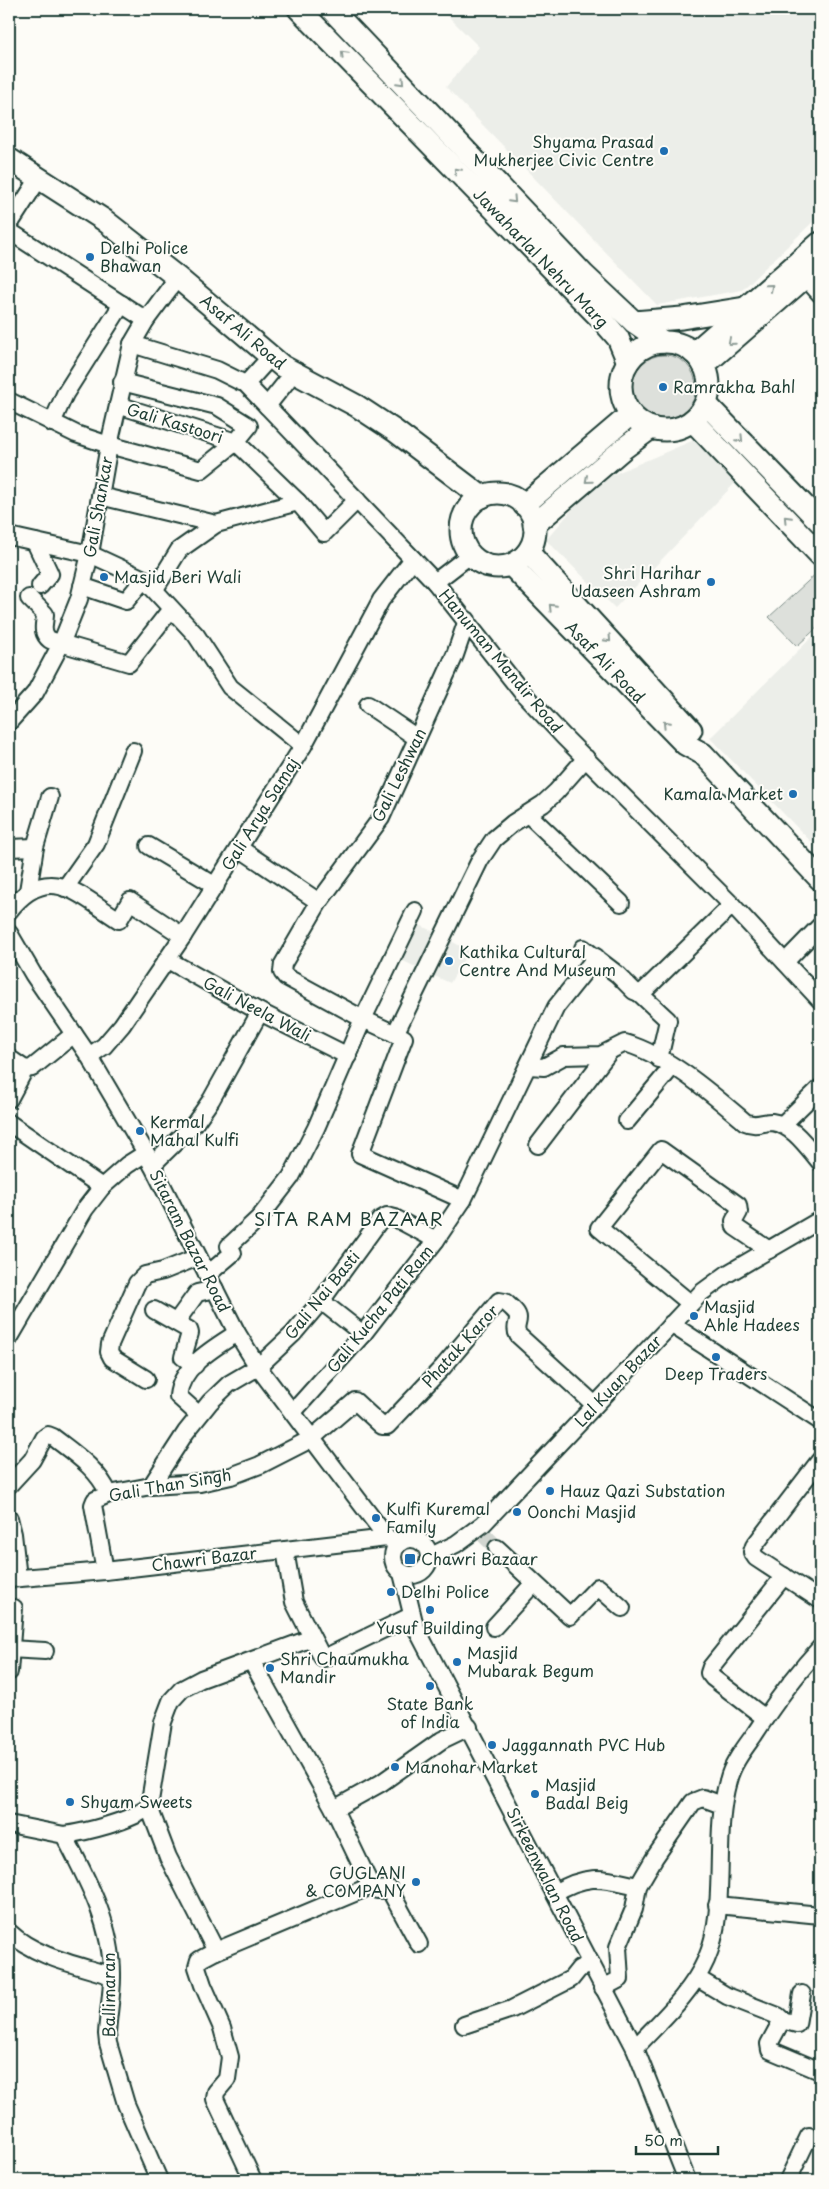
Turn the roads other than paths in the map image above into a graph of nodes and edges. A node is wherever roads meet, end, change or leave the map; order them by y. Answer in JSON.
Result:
{"nodes":[{"id":1,"x":300,"y":9,"type":"edge"},
{"id":2,"x":331,"y":9,"type":"edge"},
{"id":3,"x":9,"y":159,"type":"edge"},
{"id":4,"x":9,"y":170,"type":"edge"},
{"id":5,"x":34,"y":186,"type":"junction"},
{"id":6,"x":9,"y":225,"type":"edge"},
{"id":7,"x":9,"y":231,"type":"edge"},
{"id":8,"x":820,"y":243,"type":"edge"},
{"id":9,"x":813,"y":271,"type":"edge"},
{"id":10,"x":172,"y":285,"type":"junction"},
{"id":11,"x":820,"y":294,"type":"edge"},
{"id":12,"x":122,"y":304,"type":"junction"},
{"id":13,"x":747,"y":307,"type":"junction"},
{"id":14,"x":146,"y":320,"type":"junction"},
{"id":15,"x":634,"y":322,"type":"junction"},
{"id":16,"x":663,"y":342,"type":"junction"},
{"id":17,"x":132,"y":344,"type":"junction"},
{"id":18,"x":699,"y":359,"type":"junction"},
{"id":19,"x":628,"y":362,"type":"junction"},
{"id":20,"x":265,"y":363,"type":"junction"},
{"id":21,"x":287,"y":381,"type":"junction"},
{"id":22,"x":122,"y":382,"type":"junction"},
{"id":23,"x":243,"y":383,"type":"junction"},
{"id":24,"x":9,"y":401,"type":"edge"},
{"id":25,"x":706,"y":404,"type":"junction"},
{"id":26,"x":118,"y":405,"type":"junction"},
{"id":27,"x":267,"y":406,"type":"junction"},
{"id":28,"x":631,"y":414,"type":"junction"},
{"id":29,"x":693,"y":421,"type":"junction"},
{"id":30,"x":52,"y":423,"type":"junction"},
{"id":31,"x":651,"y":428,"type":"junction"},
{"id":32,"x":236,"y":442,"type":"junction"},
{"id":33,"x":109,"y":445,"type":"junction"},
{"id":34,"x":100,"y":496,"type":"junction"},
{"id":35,"x":357,"y":500,"type":"junction"},
{"id":36,"x":477,"y":500,"type":"junction"},
{"id":37,"x":298,"y":502,"type":"junction"},
{"id":38,"x":524,"y":505,"type":"junction"},
{"id":39,"x":820,"y":522,"type":"edge"},
{"id":40,"x":216,"y":524,"type":"junction"},
{"id":41,"x":534,"y":525,"type":"junction"},
{"id":42,"x":9,"y":536,"type":"edge"},
{"id":43,"x":35,"y":542,"type":"junction"},
{"id":44,"x":90,"y":554,"type":"junction"},
{"id":45,"x":470,"y":555,"type":"junction"},
{"id":46,"x":820,"y":555,"type":"edge"},
{"id":47,"x":413,"y":558,"type":"junction"},
{"id":48,"x":519,"y":558,"type":"junction"},
{"id":49,"x":52,"y":579,"type":"dead end"},
{"id":50,"x":436,"y":582,"type":"junction"},
{"id":51,"x":149,"y":584,"type":"junction"},
{"id":52,"x":82,"y":586,"type":"junction"},
{"id":53,"x":29,"y":598,"type":"dead end"},
{"id":54,"x":171,"y":609,"type":"junction"},
{"id":55,"x":466,"y":620,"type":"junction"},
{"id":56,"x":61,"y":644,"type":"junction"},
{"id":57,"x":368,"y":705,"type":"dead end"},
{"id":58,"x":9,"y":726,"type":"edge"},
{"id":59,"x":417,"y":738,"type":"junction"},
{"id":60,"x":303,"y":746,"type":"junction"},
{"id":61,"x":133,"y":751,"type":"dead end"},
{"id":62,"x":586,"y":758,"type":"junction"},
{"id":63,"x":50,"y":797,"type":"dead end"},
{"id":64,"x":528,"y":814,"type":"junction"},
{"id":65,"x":149,"y":846,"type":"dead end"},
{"id":66,"x":35,"y":847,"type":"junction"},
{"id":67,"x":9,"y":848,"type":"edge"},
{"id":68,"x":239,"y":848,"type":"junction"},
{"id":69,"x":820,"y":879,"type":"edge"},
{"id":70,"x":216,"y":886,"type":"junction"},
{"id":71,"x":65,"y":888,"type":"junction"},
{"id":72,"x":28,"y":891,"type":"junction"},
{"id":73,"x":320,"y":902,"type":"junction"},
{"id":74,"x":621,"y":904,"type":"dead end"},
{"id":75,"x":732,"y":905,"type":"junction"},
{"id":76,"x":9,"y":911,"type":"edge"},
{"id":77,"x":416,"y":912,"type":"dead end"},
{"id":78,"x":820,"y":926,"type":"edge"},
{"id":79,"x":9,"y":933,"type":"edge"},
{"id":80,"x":183,"y":936,"type":"junction"},
{"id":81,"x":168,"y":960,"type":"junction"},
{"id":82,"x":785,"y":962,"type":"junction"},
{"id":83,"x":639,"y":993,"type":"junction"},
{"id":84,"x":820,"y":1000,"type":"edge"},
{"id":85,"x":260,"y":1012,"type":"junction"},
{"id":86,"x":363,"y":1019,"type":"junction"},
{"id":87,"x":74,"y":1034,"type":"junction"},
{"id":88,"x":399,"y":1036,"type":"junction"},
{"id":89,"x":609,"y":1052,"type":"junction"},
{"id":90,"x":89,"y":1056,"type":"junction"},
{"id":91,"x":348,"y":1056,"type":"junction"},
{"id":92,"x":9,"y":1058,"type":"edge"},
{"id":93,"x":665,"y":1063,"type":"junction"},
{"id":94,"x":528,"y":1066,"type":"junction"},
{"id":95,"x":25,"y":1068,"type":"junction"},
{"id":96,"x":820,"y":1088,"type":"edge"},
{"id":97,"x":9,"y":1099,"type":"edge"},
{"id":98,"x":628,"y":1120,"type":"dead end"},
{"id":99,"x":9,"y":1123,"type":"edge"},
{"id":100,"x":782,"y":1125,"type":"junction"},
{"id":101,"x":538,"y":1145,"type":"dead end"},
{"id":102,"x":149,"y":1159,"type":"junction"},
{"id":103,"x":820,"y":1162,"type":"edge"},
{"id":104,"x":102,"y":1187,"type":"junction"},
{"id":105,"x":463,"y":1200,"type":"junction"},
{"id":106,"x":820,"y":1220,"type":"edge"},
{"id":107,"x":436,"y":1240,"type":"junction"},
{"id":108,"x":769,"y":1250,"type":"junction"},
{"id":109,"x":198,"y":1257,"type":"junction"},
{"id":110,"x":211,"y":1282,"type":"junction"},
{"id":111,"x":321,"y":1301,"type":"junction"},
{"id":112,"x":690,"y":1303,"type":"junction"},
{"id":113,"x":154,"y":1310,"type":"dead end"},
{"id":114,"x":176,"y":1322,"type":"junction"},
{"id":115,"x":671,"y":1324,"type":"junction"},
{"id":116,"x":237,"y":1333,"type":"junction"},
{"id":117,"x":363,"y":1334,"type":"junction"},
{"id":118,"x":9,"y":1339,"type":"edge"},
{"id":119,"x":194,"y":1365,"type":"junction"},
{"id":120,"x":258,"y":1367,"type":"junction"},
{"id":121,"x":146,"y":1379,"type":"dead end"},
{"id":122,"x":595,"y":1405,"type":"junction"},
{"id":123,"x":293,"y":1412,"type":"junction"},
{"id":124,"x":199,"y":1415,"type":"junction"},
{"id":125,"x":820,"y":1421,"type":"edge"},
{"id":126,"x":311,"y":1439,"type":"junction"},
{"id":127,"x":820,"y":1460,"type":"edge"},
{"id":128,"x":9,"y":1485,"type":"edge"},
{"id":129,"x":151,"y":1486,"type":"junction"},
{"id":130,"x":109,"y":1494,"type":"junction"},
{"id":131,"x":9,"y":1518,"type":"edge"},
{"id":132,"x":393,"y":1541,"type":"junction"},
{"id":133,"x":497,"y":1548,"type":"tunnel mouth"},
{"id":134,"x":285,"y":1550,"type":"junction"},
{"id":135,"x":429,"y":1557,"type":"junction"},
{"id":136,"x":105,"y":1571,"type":"junction"},
{"id":137,"x":402,"y":1573,"type":"junction"},
{"id":138,"x":784,"y":1576,"type":"junction"},
{"id":139,"x":14,"y":1578,"type":"edge"},
{"id":140,"x":534,"y":1583,"type":"junction"},
{"id":141,"x":820,"y":1600,"type":"edge"},
{"id":142,"x":14,"y":1608,"type":"dead end"},
{"id":143,"x":622,"y":1608,"type":"dead end"},
{"id":144,"x":411,"y":1616,"type":"junction"},
{"id":145,"x":494,"y":1627,"type":"dead end"},
{"id":146,"x":312,"y":1638,"type":"junction"},
{"id":147,"x":820,"y":1648,"type":"edge"},
{"id":148,"x":10,"y":1649,"type":"edge"},
{"id":149,"x":45,"y":1651,"type":"dead end"},
{"id":150,"x":252,"y":1662,"type":"junction"},
{"id":151,"x":9,"y":1672,"type":"edge"},
{"id":152,"x":765,"y":1718,"type":"junction"},
{"id":153,"x":469,"y":1727,"type":"junction"},
{"id":154,"x":722,"y":1805,"type":"junction"},
{"id":155,"x":149,"y":1807,"type":"junction"},
{"id":156,"x":334,"y":1808,"type":"junction"},
{"id":157,"x":9,"y":1824,"type":"edge"},
{"id":158,"x":64,"y":1835,"type":"junction"},
{"id":159,"x":371,"y":1886,"type":"junction"},
{"id":160,"x":638,"y":1886,"type":"junction"},
{"id":161,"x":554,"y":1893,"type":"junction"},
{"id":162,"x":717,"y":1905,"type":"junction"},
{"id":163,"x":820,"y":1915,"type":"edge"},
{"id":164,"x":9,"y":1932,"type":"edge"},
{"id":165,"x":420,"y":1944,"type":"dead end"},
{"id":166,"x":216,"y":1951,"type":"junction"},
{"id":167,"x":591,"y":1963,"type":"junction"},
{"id":168,"x":112,"y":1976,"type":"junction"},
{"id":169,"x":697,"y":1978,"type":"junction"},
{"id":170,"x":603,"y":1988,"type":"junction"},
{"id":171,"x":802,"y":1994,"type":"dead end"},
{"id":172,"x":782,"y":2020,"type":"junction"},
{"id":173,"x":464,"y":2025,"type":"dead end"},
{"id":174,"x":635,"y":2048,"type":"junction"},
{"id":175,"x":820,"y":2071,"type":"edge"},
{"id":176,"x":809,"y":2136,"type":"dead end"},
{"id":177,"x":155,"y":2179,"type":"edge"},
{"id":178,"x":253,"y":2180,"type":"edge"},
{"id":179,"x":687,"y":2180,"type":"edge"},
{"id":180,"x":788,"y":2180,"type":"edge"}],
"edges":[{"from":19,"to":1,"type":"main road","name":"Jawaharlal Nehru Marg","one_way":true},
{"from":2,"to":15,"type":"main road","name":"Jawaharlal Nehru Marg","one_way":true},
{"from":3,"to":36,"type":"main road","name":"Asaf Ali Road"},
{"from":4,"to":5,"type":"main road","name":"Asaf Ali Road"},
{"from":5,"to":6,"type":"street"},
{"from":5,"to":10,"type":"main road","name":"Asaf Ali Road"},
{"from":7,"to":12,"type":"street"},
{"from":13,"to":8,"type":"main road","one_way":true},
{"from":9,"to":11,"type":"street"},
{"from":9,"to":18,"type":"main road","one_way":true},
{"from":10,"to":14,"type":"street","name":"Gali Shankar"},
{"from":10,"to":20,"type":"main road","name":"Asaf Ali Road"},
{"from":12,"to":14,"type":"street"},
{"from":12,"to":30,"type":"street"},
{"from":13,"to":15,"type":"main road"},
{"from":13,"to":18,"type":"main road"},
{"from":14,"to":17,"type":"street","name":"Gali Shankar"},
{"from":15,"to":16,"type":"main road","name":"Jawaharlal Nehru Marg"},
{"from":16,"to":18,"type":"main road"},
{"from":16,"to":19,"type":"main road"},
{"from":17,"to":22,"type":"street","name":"Gali Shankar"},
{"from":17,"to":23,"type":"street","name":"Hanuman Mandir Road"},
{"from":18,"to":25,"type":"main road"},
{"from":19,"to":28,"type":"main road"},
{"from":20,"to":21,"type":"main road","name":"Asaf Ali Road"},
{"from":20,"to":23,"type":"street"},
{"from":21,"to":27,"type":"street"},
{"from":21,"to":36,"type":"main road","name":"Asaf Ali Road"},
{"from":22,"to":26,"type":"street","name":"Gali Shankar"},
{"from":22,"to":32,"type":"street"},
{"from":23,"to":27,"type":"street","name":"Hanuman Mandir Road"},
{"from":24,"to":30,"type":"street"},
{"from":25,"to":29,"type":"main road"},
{"from":25,"to":39,"type":"main road","one_way":true},
{"from":26,"to":32,"type":"street","name":"Gali Kastoori"},
{"from":26,"to":33,"type":"street","name":"Gali Shankar"},
{"from":27,"to":35,"type":"street","name":"Hanuman Mandir Road"},
{"from":28,"to":31,"type":"main road"},
{"from":28,"to":38,"type":"main road"},
{"from":29,"to":31,"type":"main road"},
{"from":46,"to":29,"type":"main road","one_way":true},
{"from":30,"to":33,"type":"street"},
{"from":31,"to":41,"type":"main road","one_way":true},
{"from":32,"to":33,"type":"street"},
{"from":32,"to":37,"type":"street","name":"Gali Kastoori"},
{"from":33,"to":34,"type":"street","name":"Gali Shankar"},
{"from":34,"to":40,"type":"street"},
{"from":34,"to":44,"type":"street","name":"Gali Shankar"},
{"from":35,"to":37,"type":"street","name":"Gali Kastoori"},
{"from":35,"to":47,"type":"street","name":"Hanuman Mandir Road"},
{"from":36,"to":38,"type":"main road"},
{"from":36,"to":45,"type":"main road"},
{"from":37,"to":40,"type":"street"},
{"from":38,"to":41,"type":"main road"},
{"from":40,"to":51,"type":"street"},
{"from":41,"to":48,"type":"main road"},
{"from":42,"to":43,"type":"street"},
{"from":43,"to":44,"type":"street"},
{"from":43,"to":49,"type":"street"},
{"from":44,"to":51,"type":"street"},
{"from":44,"to":52,"type":"street","name":"Gali Shankar"},
{"from":45,"to":48,"type":"main road"},
{"from":45,"to":50,"type":"street"},
{"from":47,"to":50,"type":"street","name":"Hanuman Mandir Road"},
{"from":47,"to":60,"type":"street","name":"Gali Arya Samaj"},
{"from":48,"to":69,"type":"main road","name":"Asaf Ali Road"},
{"from":50,"to":55,"type":"street","name":"Hanuman Mandir Road"},
{"from":51,"to":52,"type":"street"},
{"from":51,"to":54,"type":"street"},
{"from":52,"to":56,"type":"street","name":"Gali Shankar"},
{"from":53,"to":56,"type":"street"},
{"from":54,"to":56,"type":"street"},
{"from":54,"to":60,"type":"street"},
{"from":55,"to":59,"type":"street","name":"Gali Leshwan"},
{"from":55,"to":62,"type":"street","name":"Hanuman Mandir Road"},
{"from":56,"to":58,"type":"street","name":"Gali Shankar"},
{"from":57,"to":59,"type":"street"},
{"from":59,"to":73,"type":"street","name":"Gali Leshwan"},
{"from":60,"to":68,"type":"street","name":"Gali Arya Samaj"},
{"from":61,"to":71,"type":"street"},
{"from":62,"to":64,"type":"street"},
{"from":62,"to":75,"type":"street","name":"Hanuman Mandir Road"},
{"from":63,"to":66,"type":"street"},
{"from":64,"to":74,"type":"street"},
{"from":64,"to":88,"type":"street"},
{"from":65,"to":70,"type":"street"},
{"from":66,"to":67,"type":"street"},
{"from":66,"to":72,"type":"street"},
{"from":68,"to":70,"type":"street","name":"Gali Arya Samaj"},
{"from":68,"to":73,"type":"street"},
{"from":70,"to":80,"type":"street","name":"Gali Arya Samaj"},
{"from":71,"to":72,"type":"street"},
{"from":71,"to":80,"type":"street"},
{"from":72,"to":76,"type":"street"},
{"from":73,"to":86,"type":"street","name":"Gali Leshwan"},
{"from":75,"to":82,"type":"street","name":"Hanuman Mandir Road"},
{"from":75,"to":83,"type":"street"},
{"from":77,"to":86,"type":"street"},
{"from":78,"to":82,"type":"street"},
{"from":79,"to":87,"type":"street","name":"Sitaram Bazar Road"},
{"from":80,"to":81,"type":"street","name":"Gali Arya Samaj"},
{"from":81,"to":85,"type":"street","name":"Gali Neela Wali"},
{"from":81,"to":90,"type":"street","name":"Gali Arya Samaj"},
{"from":82,"to":84,"type":"street","name":"Hanuman Mandir Road"},
{"from":83,"to":93,"type":"street"},
{"from":83,"to":94,"type":"street","name":"Gali Kucha Pati Ram"},
{"from":85,"to":91,"type":"street","name":"Gali Neela Wali"},
{"from":85,"to":102,"type":"street"},
{"from":86,"to":88,"type":"street"},
{"from":86,"to":91,"type":"street"},
{"from":87,"to":90,"type":"street","name":"Sitaram Bazar Road"},
{"from":87,"to":95,"type":"street"},
{"from":88,"to":105,"type":"street"},
{"from":89,"to":93,"type":"street"},
{"from":89,"to":94,"type":"street"},
{"from":89,"to":101,"type":"street"},
{"from":90,"to":102,"type":"street","name":"Sitaram Bazar Road"},
{"from":91,"to":110,"type":"street"},
{"from":92,"to":95,"type":"street"},
{"from":93,"to":98,"type":"street"},
{"from":93,"to":100,"type":"street"},
{"from":94,"to":105,"type":"street","name":"Gali Kucha Pati Ram"},
{"from":95,"to":97,"type":"street"},
{"from":96,"to":100,"type":"street"},
{"from":99,"to":104,"type":"street"},
{"from":100,"to":103,"type":"street"},
{"from":102,"to":104,"type":"street"},
{"from":102,"to":109,"type":"street","name":"Sitaram Bazar Road"},
{"from":104,"to":118,"type":"street"},
{"from":105,"to":107,"type":"street","name":"Gali Kucha Pati Ram"},
{"from":106,"to":108,"type":"street","name":"Lal Kuan Bazar"},
{"from":107,"to":111,"type":"street","name":"Gali Nai Basti"},
{"from":107,"to":117,"type":"street","name":"Gali Kucha Pati Ram"},
{"from":108,"to":112,"type":"street","name":"Lal Kuan Bazar"},
{"from":108,"to":112,"type":"street"},
{"from":109,"to":110,"type":"street","name":"Sitaram Bazar Road"},
{"from":109,"to":121,"type":"street"},
{"from":110,"to":114,"type":"street"},
{"from":110,"to":116,"type":"street","name":"Sitaram Bazar Road"},
{"from":111,"to":117,"type":"street"},
{"from":111,"to":120,"type":"street","name":"Gali Nai Basti"},
{"from":112,"to":115,"type":"street","name":"Lal Kuan Bazar"},
{"from":113,"to":114,"type":"street"},
{"from":114,"to":119,"type":"street"},
{"from":115,"to":122,"type":"street","name":"Lal Kuan Bazar"},
{"from":115,"to":125,"type":"street"},
{"from":116,"to":119,"type":"street"},
{"from":116,"to":120,"type":"street","name":"Sitaram Bazar Road"},
{"from":117,"to":123,"type":"street","name":"Gali Kucha Pati Ram"},
{"from":119,"to":124,"type":"street"},
{"from":120,"to":123,"type":"street","name":"Sitaram Bazar Road"},
{"from":120,"to":124,"type":"street","name":"Gali Nai Basti"},
{"from":122,"to":126,"type":"street","name":"Phatak Karor"},
{"from":122,"to":135,"type":"street","name":"Lal Kuan Bazar"},
{"from":123,"to":126,"type":"street","name":"Sitaram Bazar Road"},
{"from":124,"to":129,"type":"street","name":"Gali Nai Basti"},
{"from":126,"to":129,"type":"street","name":"Gali Than Singh"},
{"from":126,"to":132,"type":"street","name":"Sitaram Bazar Road"},
{"from":127,"to":138,"type":"street"},
{"from":128,"to":130,"type":"street"},
{"from":129,"to":130,"type":"street","name":"Gali Than Singh"},
{"from":130,"to":136,"type":"street","name":"Gali Than Singh"},
{"from":131,"to":139,"type":"street"},
{"from":132,"to":134,"type":"street","name":"Chawri Bazar"},
{"from":132,"to":135,"type":"street"},
{"from":132,"to":137,"type":"street"},
{"from":133,"to":140,"type":"street"},
{"from":134,"to":136,"type":"street","name":"Chawri Bazar"},
{"from":134,"to":146,"type":"street"},
{"from":135,"to":137,"type":"street"},
{"from":136,"to":139,"type":"street","name":"Chawri Bazar"},
{"from":137,"to":144,"type":"street","name":"Sirkeenwalan Road"},
{"from":138,"to":141,"type":"street"},
{"from":138,"to":152,"type":"street"},
{"from":140,"to":143,"type":"street"},
{"from":140,"to":145,"type":"street"},
{"from":142,"to":148,"type":"street"},
{"from":144,"to":146,"type":"street"},
{"from":144,"to":153,"type":"street","name":"Sirkeenwalan Road"},
{"from":146,"to":150,"type":"street"},
{"from":147,"to":152,"type":"street"},
{"from":148,"to":149,"type":"street"},
{"from":148,"to":151,"type":"street"},
{"from":150,"to":155,"type":"street"},
{"from":150,"to":156,"type":"street"},
{"from":152,"to":154,"type":"street"},
{"from":153,"to":156,"type":"street"},
{"from":153,"to":161,"type":"street","name":"Sirkeenwalan Road"},
{"from":154,"to":160,"type":"street"},
{"from":154,"to":162,"type":"street"},
{"from":155,"to":158,"type":"street"},
{"from":155,"to":166,"type":"street"},
{"from":156,"to":159,"type":"street"},
{"from":157,"to":158,"type":"street"},
{"from":158,"to":168,"type":"street","name":"Ballimaran"},
{"from":159,"to":165,"type":"street"},
{"from":159,"to":166,"type":"street"},
{"from":160,"to":161,"type":"street"},
{"from":160,"to":170,"type":"street"},
{"from":161,"to":167,"type":"street","name":"Sirkeenwalan Road"},
{"from":162,"to":163,"type":"street"},
{"from":162,"to":169,"type":"street"},
{"from":164,"to":168,"type":"street"},
{"from":166,"to":178,"type":"street"},
{"from":167,"to":170,"type":"street","name":"Sirkeenwalan Road"},
{"from":167,"to":173,"type":"street"},
{"from":168,"to":177,"type":"street","name":"Ballimaran"},
{"from":169,"to":172,"type":"street"},
{"from":169,"to":174,"type":"street"},
{"from":170,"to":174,"type":"street","name":"Sirkeenwalan Road"},
{"from":171,"to":172,"type":"street"},
{"from":172,"to":175,"type":"street"},
{"from":174,"to":179,"type":"street","name":"Sirkeenwalan Road"},
{"from":176,"to":180,"type":"street"}]}
